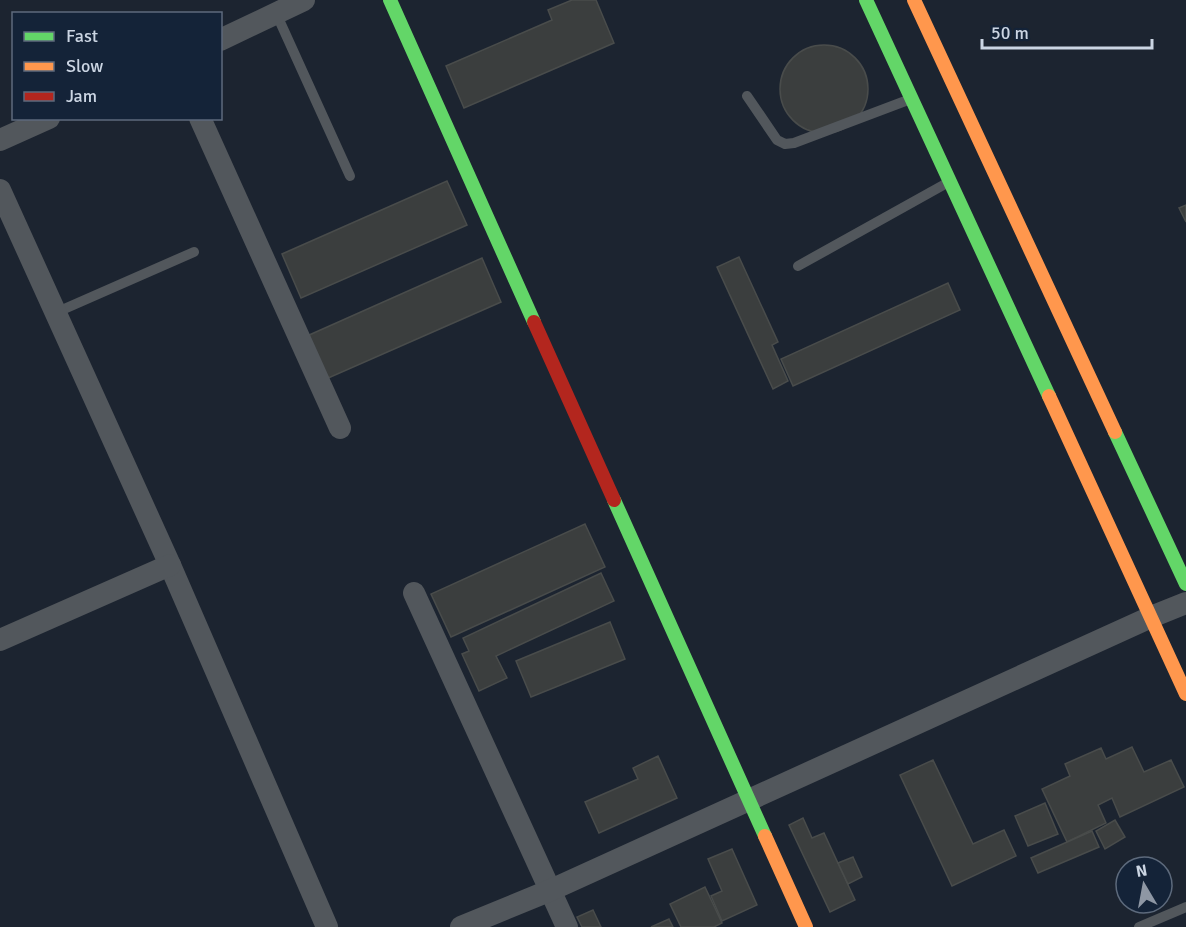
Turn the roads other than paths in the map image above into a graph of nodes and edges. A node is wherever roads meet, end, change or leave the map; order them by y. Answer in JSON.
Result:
{"nodes":[{"id":1,"x":304,"y":0,"type":"edge"},
{"id":2,"x":390,"y":0,"type":"edge"},
{"id":3,"x":866,"y":0,"type":"edge"},
{"id":4,"x":914,"y":0,"type":"edge"},
{"id":5,"x":276,"y":13,"type":"junction"},
{"id":6,"x":222,"y":39,"type":"edge"},
{"id":7,"x":747,"y":96,"type":"dead end"},
{"id":8,"x":911,"y":98,"type":"junction"},
{"id":9,"x":45,"y":120,"type":"edge"},
{"id":10,"x":201,"y":120,"type":"edge"},
{"id":11,"x":0,"y":141,"type":"edge"},
{"id":12,"x":350,"y":176,"type":"dead end"},
{"id":13,"x":949,"y":181,"type":"junction"},
{"id":14,"x":0,"y":190,"type":"edge"},
{"id":15,"x":194,"y":252,"type":"dead end"},
{"id":16,"x":798,"y":266,"type":"dead end"},
{"id":17,"x":56,"y":313,"type":"junction"},
{"id":18,"x":340,"y":428,"type":"dead end"},
{"id":19,"x":170,"y":565,"type":"junction"},
{"id":20,"x":1186,"y":584,"type":"edge"},
{"id":21,"x":414,"y":593,"type":"dead end"},
{"id":22,"x":1186,"y":603,"type":"edge"},
{"id":23,"x":1151,"y":617,"type":"junction"},
{"id":24,"x":0,"y":640,"type":"edge"},
{"id":25,"x":1186,"y":694,"type":"edge"},
{"id":26,"x":750,"y":800,"type":"junction"},
{"id":27,"x":551,"y":891,"type":"junction"},
{"id":28,"x":1186,"y":908,"type":"edge"},
{"id":29,"x":327,"y":927,"type":"edge"},
{"id":30,"x":461,"y":927,"type":"edge"},
{"id":31,"x":567,"y":927,"type":"edge"},
{"id":32,"x":806,"y":927,"type":"edge"},
{"id":33,"x":1139,"y":927,"type":"edge"}],
"edges":[{"from":1,"to":5,"type":"street"},
{"from":2,"to":26,"type":"street"},
{"from":3,"to":8,"type":"street"},
{"from":4,"to":20,"type":"street"},
{"from":5,"to":6,"type":"street"},
{"from":5,"to":12,"type":"lane"},
{"from":7,"to":8,"type":"lane"},
{"from":8,"to":13,"type":"street"},
{"from":9,"to":11,"type":"street"},
{"from":10,"to":18,"type":"street"},
{"from":13,"to":16,"type":"lane"},
{"from":13,"to":23,"type":"street"},
{"from":14,"to":17,"type":"street"},
{"from":15,"to":17,"type":"lane"},
{"from":17,"to":19,"type":"street"},
{"from":19,"to":24,"type":"street"},
{"from":19,"to":29,"type":"street"},
{"from":21,"to":27,"type":"street"},
{"from":22,"to":23,"type":"street"},
{"from":23,"to":25,"type":"street"},
{"from":23,"to":26,"type":"street"},
{"from":26,"to":27,"type":"street"},
{"from":26,"to":32,"type":"street"},
{"from":27,"to":30,"type":"street"},
{"from":27,"to":31,"type":"street"},
{"from":28,"to":33,"type":"lane"}]}
